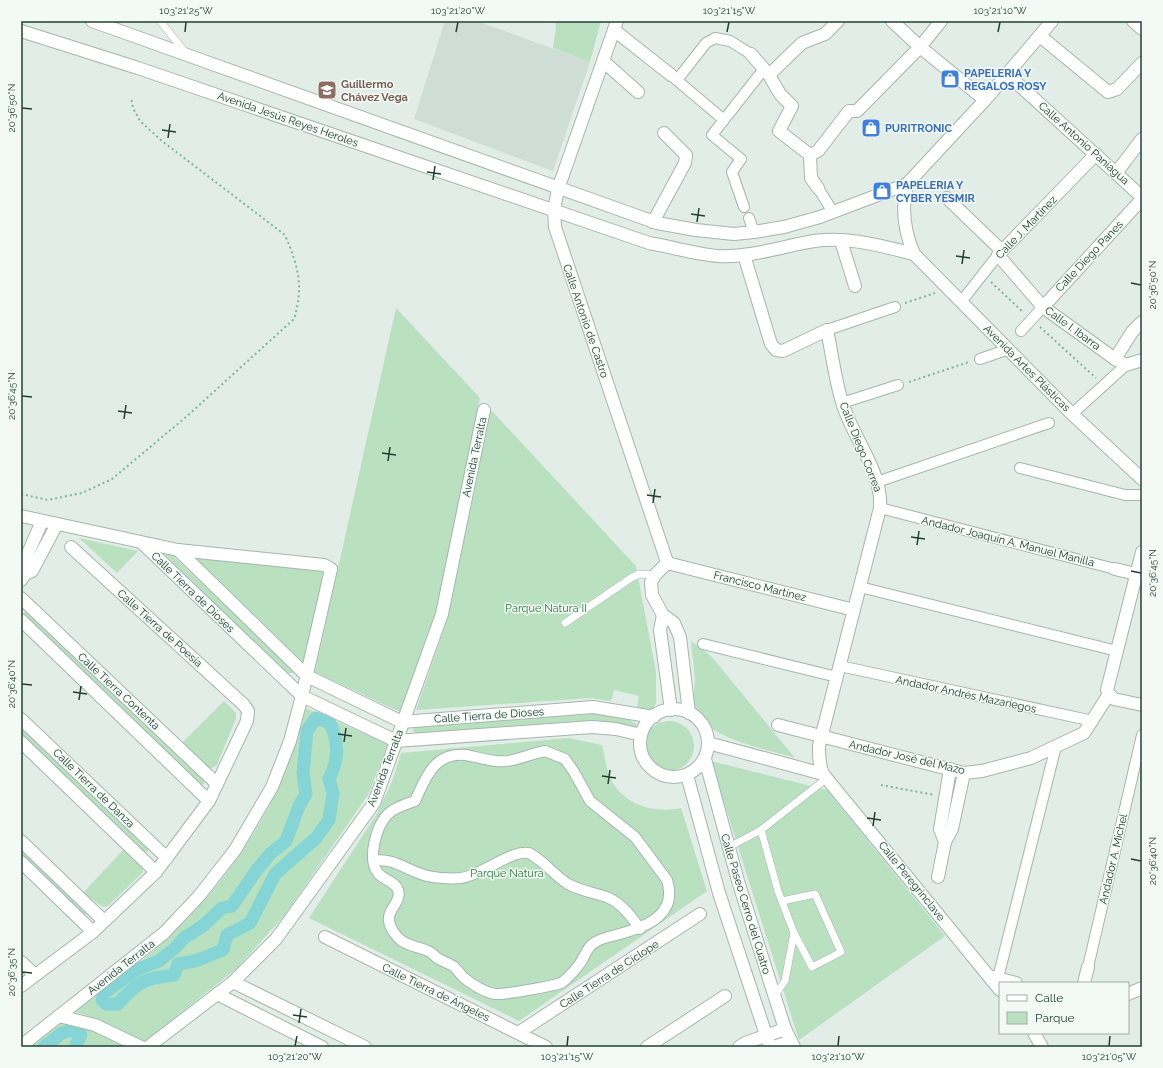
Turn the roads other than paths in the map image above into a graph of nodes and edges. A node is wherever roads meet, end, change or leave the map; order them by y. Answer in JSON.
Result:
{"nodes":[{"id":1,"x":92,"y":21,"type":"edge"},
{"id":2,"x":160,"y":21,"type":"edge"},
{"id":3,"x":838,"y":21,"type":"edge"},
{"id":4,"x":892,"y":21,"type":"edge"},
{"id":5,"x":941,"y":21,"type":"edge"},
{"id":6,"x":1052,"y":21,"type":"edge"},
{"id":7,"x":1133,"y":21,"type":"edge"},
{"id":8,"x":615,"y":25,"type":"edge"},
{"id":9,"x":1142,"y":29,"type":"edge"},
{"id":10,"x":21,"y":31,"type":"edge"},
{"id":11,"x":1040,"y":36,"type":"junction"},
{"id":12,"x":920,"y":47,"type":"junction"},
{"id":13,"x":751,"y":54,"type":"joint"},
{"id":14,"x":187,"y":55,"type":"junction"},
{"id":15,"x":603,"y":61,"type":"junction"},
{"id":16,"x":1140,"y":70,"type":"edge"},
{"id":17,"x":766,"y":72,"type":"junction"},
{"id":18,"x":1008,"y":74,"type":"junction"},
{"id":19,"x":674,"y":78,"type":"junction"},
{"id":20,"x":638,"y":92,"type":"dead end"},
{"id":21,"x":985,"y":100,"type":"junction"},
{"id":22,"x":724,"y":120,"type":"junction"},
{"id":23,"x":664,"y":133,"type":"dead end"},
{"id":24,"x":1142,"y":139,"type":"edge"},
{"id":25,"x":1096,"y":154,"type":"junction"},
{"id":26,"x":810,"y":155,"type":"junction"},
{"id":27,"x":1116,"y":173,"type":"junction"},
{"id":28,"x":907,"y":184,"type":"junction"},
{"id":29,"x":558,"y":188,"type":"junction"},
{"id":30,"x":818,"y":188,"type":"joint"},
{"id":31,"x":947,"y":198,"type":"dead end"},
{"id":32,"x":1142,"y":198,"type":"edge"},
{"id":33,"x":744,"y":207,"type":"dead end"},
{"id":34,"x":554,"y":210,"type":"junction"},
{"id":35,"x":833,"y":212,"type":"junction"},
{"id":36,"x":748,"y":218,"type":"dead end"},
{"id":37,"x":653,"y":222,"type":"junction"},
{"id":38,"x":754,"y":232,"type":"junction"},
{"id":39,"x":841,"y":241,"type":"junction"},
{"id":40,"x":1000,"y":253,"type":"junction"},
{"id":41,"x":914,"y":254,"type":"junction"},
{"id":42,"x":744,"y":255,"type":"junction"},
{"id":43,"x":855,"y":286,"type":"dead end"},
{"id":44,"x":961,"y":302,"type":"junction"},
{"id":45,"x":895,"y":307,"type":"road end"},
{"id":46,"x":1043,"y":307,"type":"junction"},
{"id":47,"x":1142,"y":322,"type":"edge"},
{"id":48,"x":827,"y":330,"type":"junction"},
{"id":49,"x":1021,"y":331,"type":"dead end"},
{"id":50,"x":1009,"y":350,"type":"junction"},
{"id":51,"x":980,"y":359,"type":"road end"},
{"id":52,"x":1115,"y":359,"type":"junction"},
{"id":53,"x":1142,"y":360,"type":"edge"},
{"id":54,"x":1126,"y":365,"type":"junction"},
{"id":55,"x":898,"y":385,"type":"road end"},
{"id":56,"x":842,"y":403,"type":"junction"},
{"id":57,"x":484,"y":410,"type":"dead end"},
{"id":58,"x":1072,"y":414,"type":"junction"},
{"id":59,"x":1049,"y":423,"type":"dead end"},
{"id":60,"x":1020,"y":468,"type":"dead end"},
{"id":61,"x":1142,"y":479,"type":"edge"},
{"id":62,"x":877,"y":482,"type":"junction"},
{"id":63,"x":1142,"y":495,"type":"edge"},
{"id":64,"x":880,"y":508,"type":"junction"},
{"id":65,"x":21,"y":516,"type":"edge"},
{"id":66,"x":42,"y":521,"type":"junction"},
{"id":67,"x":57,"y":524,"type":"junction"},
{"id":68,"x":142,"y":543,"type":"junction"},
{"id":69,"x":71,"y":547,"type":"dead end"},
{"id":70,"x":178,"y":550,"type":"junction"},
{"id":71,"x":1142,"y":552,"type":"edge"},
{"id":72,"x":667,"y":563,"type":"junction"},
{"id":73,"x":1115,"y":569,"type":"joint"},
{"id":74,"x":1136,"y":574,"type":"junction"},
{"id":75,"x":655,"y":575,"type":"junction"},
{"id":76,"x":23,"y":577,"type":"edge"},
{"id":77,"x":860,"y":587,"type":"junction"},
{"id":78,"x":21,"y":598,"type":"edge"},
{"id":79,"x":854,"y":610,"type":"junction"},
{"id":80,"x":663,"y":615,"type":"junction"},
{"id":81,"x":21,"y":620,"type":"edge"},
{"id":82,"x":565,"y":623,"type":"dead end"},
{"id":83,"x":703,"y":644,"type":"dead end"},
{"id":84,"x":1117,"y":651,"type":"junction"},
{"id":85,"x":838,"y":672,"type":"junction"},
{"id":86,"x":307,"y":676,"type":"junction"},
{"id":87,"x":1109,"y":694,"type":"junction"},
{"id":88,"x":302,"y":696,"type":"junction"},
{"id":89,"x":1142,"y":705,"type":"edge"},
{"id":90,"x":670,"y":710,"type":"junction"},
{"id":91,"x":689,"y":713,"type":"junction"},
{"id":92,"x":654,"y":717,"type":"junction"},
{"id":93,"x":21,"y":719,"type":"edge"},
{"id":94,"x":1093,"y":721,"type":"junction"},
{"id":95,"x":402,"y":722,"type":"junction"},
{"id":96,"x":778,"y":726,"type":"dead end"},
{"id":97,"x":641,"y":735,"type":"junction"},
{"id":98,"x":1142,"y":735,"type":"edge"},
{"id":99,"x":822,"y":736,"type":"junction"},
{"id":100,"x":396,"y":741,"type":"junction"},
{"id":101,"x":21,"y":742,"type":"edge"},
{"id":102,"x":708,"y":743,"type":"junction"},
{"id":103,"x":1056,"y":746,"type":"junction"},
{"id":104,"x":705,"y":759,"type":"junction"},
{"id":105,"x":950,"y":769,"type":"junction"},
{"id":106,"x":964,"y":773,"type":"junction"},
{"id":107,"x":687,"y":775,"type":"junction"},
{"id":108,"x":825,"y":776,"type":"junction"},
{"id":109,"x":217,"y":784,"type":"junction"},
{"id":110,"x":209,"y":801,"type":"junction"},
{"id":111,"x":761,"y":830,"type":"junction"},
{"id":112,"x":21,"y":841,"type":"edge"},
{"id":113,"x":945,"y":842,"type":"junction"},
{"id":114,"x":728,"y":847,"type":"junction"},
{"id":115,"x":167,"y":858,"type":"junction"},
{"id":116,"x":374,"y":860,"type":"junction"},
{"id":117,"x":21,"y":862,"type":"edge"},
{"id":118,"x":156,"y":872,"type":"junction"},
{"id":119,"x":938,"y":877,"type":"dead end"},
{"id":120,"x":738,"y":881,"type":"junction"},
{"id":121,"x":719,"y":893,"type":"junction"},
{"id":122,"x":782,"y":901,"type":"junction"},
{"id":123,"x":700,"y":914,"type":"dead end"},
{"id":124,"x":104,"y":921,"type":"junction"},
{"id":125,"x":640,"y":928,"type":"junction"},
{"id":126,"x":93,"y":932,"type":"junction"},
{"id":127,"x":794,"y":933,"type":"junction"},
{"id":128,"x":325,"y":937,"type":"dead end"},
{"id":129,"x":21,"y":962,"type":"edge"},
{"id":130,"x":1088,"y":967,"type":"joint"},
{"id":131,"x":35,"y":975,"type":"junction"},
{"id":132,"x":996,"y":981,"type":"edge"},
{"id":133,"x":233,"y":982,"type":"junction"},
{"id":134,"x":1006,"y":982,"type":"edge"},
{"id":135,"x":1084,"y":982,"type":"edge"},
{"id":136,"x":22,"y":985,"type":"edge"},
{"id":137,"x":1142,"y":988,"type":"edge"},
{"id":138,"x":217,"y":994,"type":"junction"},
{"id":139,"x":1129,"y":994,"type":"edge"},
{"id":140,"x":725,"y":996,"type":"dead end"},
{"id":141,"x":774,"y":996,"type":"junction"},
{"id":142,"x":59,"y":1016,"type":"junction"},
{"id":143,"x":785,"y":1029,"type":"junction"},
{"id":144,"x":518,"y":1033,"type":"junction"},
{"id":145,"x":1037,"y":1034,"type":"edge"},
{"id":146,"x":765,"y":1035,"type":"junction"},
{"id":147,"x":792,"y":1044,"type":"edge"},
{"id":148,"x":21,"y":1046,"type":"edge"},
{"id":149,"x":141,"y":1047,"type":"edge"},
{"id":150,"x":148,"y":1047,"type":"edge"},
{"id":151,"x":322,"y":1047,"type":"edge"},
{"id":152,"x":365,"y":1047,"type":"edge"},
{"id":153,"x":546,"y":1047,"type":"edge"},
{"id":154,"x":647,"y":1047,"type":"edge"},
{"id":155,"x":739,"y":1047,"type":"edge"},
{"id":156,"x":770,"y":1047,"type":"edge"},
{"id":157,"x":774,"y":1047,"type":"edge"},
{"id":158,"x":1042,"y":1047,"type":"edge"}],
"edges":[{"from":1,"to":14,"type":"street"},
{"from":2,"to":14,"type":"lane"},
{"from":3,"to":17,"type":"street"},
{"from":4,"to":12,"type":"street"},
{"from":5,"to":12,"type":"street"},
{"from":6,"to":11,"type":"street"},
{"from":7,"to":9,"type":"street"},
{"from":8,"to":15,"type":"street","name":"Calle Antonio de Castro"},
{"from":8,"to":19,"type":"street"},
{"from":10,"to":34,"type":"street","name":"Avenida Jesús Reyes Heroles"},
{"from":11,"to":16,"type":"street"},
{"from":11,"to":18,"type":"street"},
{"from":12,"to":21,"type":"street"},
{"from":12,"to":26,"type":"street"},
{"from":13,"to":17,"type":"street"},
{"from":13,"to":19,"type":"street"},
{"from":14,"to":29,"type":"street"},
{"from":15,"to":20,"type":"street"},
{"from":15,"to":29,"type":"street","name":"Calle Antonio de Castro"},
{"from":17,"to":22,"type":"street"},
{"from":17,"to":26,"type":"street"},
{"from":18,"to":21,"type":"street"},
{"from":18,"to":25,"type":"street","name":"Calle Antonio Paniagua"},
{"from":19,"to":22,"type":"street"},
{"from":21,"to":28,"type":"street"},
{"from":22,"to":33,"type":"street"},
{"from":23,"to":37,"type":"street"},
{"from":24,"to":27,"type":"street"},
{"from":25,"to":27,"type":"street","name":"Calle Antonio Paniagua"},
{"from":25,"to":40,"type":"street","name":"Calle J. Martínez"},
{"from":26,"to":30,"type":"street"},
{"from":27,"to":32,"type":"street","name":"Calle Antonio Paniagua"},
{"from":28,"to":35,"type":"street"},
{"from":28,"to":41,"type":"street","name":"Avenida Artes Plásticas"},
{"from":29,"to":34,"type":"street","name":"Calle Antonio de Castro"},
{"from":29,"to":37,"type":"street"},
{"from":30,"to":35,"type":"street"},
{"from":31,"to":40,"type":"street","name":"Calle I. Ibarra"},
{"from":32,"to":46,"type":"street","name":"Calle Diego Panes"},
{"from":34,"to":42,"type":"street"},
{"from":34,"to":72,"type":"street","name":"Calle Antonio de Castro"},
{"from":35,"to":38,"type":"street"},
{"from":36,"to":38,"type":"street"},
{"from":37,"to":38,"type":"street"},
{"from":39,"to":41,"type":"street"},
{"from":39,"to":42,"type":"street"},
{"from":39,"to":43,"type":"street"},
{"from":40,"to":44,"type":"street","name":"Calle J. Martínez"},
{"from":40,"to":46,"type":"street","name":"Calle I. Ibarra"},
{"from":41,"to":44,"type":"street","name":"Avenida Artes Plásticas"},
{"from":42,"to":48,"type":"street"},
{"from":44,"to":50,"type":"street","name":"Avenida Artes Plásticas"},
{"from":45,"to":48,"type":"street"},
{"from":46,"to":49,"type":"street","name":"Calle Diego Panes"},
{"from":46,"to":52,"type":"street","name":"Calle I. Ibarra"},
{"from":47,"to":52,"type":"street"},
{"from":48,"to":56,"type":"street","name":"Calle Diego Correa"},
{"from":50,"to":51,"type":"street"},
{"from":50,"to":58,"type":"street","name":"Avenida Artes Plásticas"},
{"from":52,"to":54,"type":"street","name":"Calle I. Ibarra"},
{"from":53,"to":54,"type":"street"},
{"from":54,"to":58,"type":"street"},
{"from":55,"to":56,"type":"street"},
{"from":56,"to":62,"type":"street","name":"Calle Diego Correa"},
{"from":57,"to":95,"type":"street","name":"Avenida Terralta"},
{"from":58,"to":61,"type":"street","name":"Avenida Artes Plásticas"},
{"from":59,"to":62,"type":"street"},
{"from":60,"to":63,"type":"street"},
{"from":62,"to":64,"type":"street","name":"Calle Diego Correa"},
{"from":64,"to":73,"type":"street","name":"Andador Joaquín A. Manuel Manilla"},
{"from":64,"to":77,"type":"street","name":"Calle Diego Correa"},
{"from":65,"to":66,"type":"street"},
{"from":66,"to":67,"type":"street"},
{"from":66,"to":76,"type":"street"},
{"from":67,"to":68,"type":"street"},
{"from":67,"to":76,"type":"street"},
{"from":68,"to":70,"type":"street","name":"Calle Tierra de Dioses"},
{"from":68,"to":88,"type":"street","name":"Calle Tierra de Dioses"},
{"from":69,"to":109,"type":"street","name":"Calle Tierra de Poesía"},
{"from":70,"to":86,"type":"street","name":"Calle Tierra de Dioses"},
{"from":70,"to":86,"type":"street","name":"Avenida Terralta"},
{"from":71,"to":74,"type":"street"},
{"from":72,"to":75,"type":"street"},
{"from":72,"to":79,"type":"street","name":"Francisco Martínez"},
{"from":73,"to":74,"type":"street","name":"Andador Joaquín A. Manuel Manilla"},
{"from":74,"to":84,"type":"street"},
{"from":75,"to":80,"type":"street"},
{"from":75,"to":82,"type":"lane"},
{"from":77,"to":79,"type":"street","name":"Calle Diego Correa"},
{"from":77,"to":84,"type":"street"},
{"from":78,"to":109,"type":"street","name":"Calle Tierra Contenta"},
{"from":79,"to":85,"type":"street","name":"Calle Peregrinclave"},
{"from":80,"to":90,"type":"street"},
{"from":80,"to":91,"type":"street"},
{"from":81,"to":110,"type":"street","name":"Calle Tierra Contenta"},
{"from":83,"to":85,"type":"street","name":"Andador Andrés Mazariegos"},
{"from":84,"to":87,"type":"street"},
{"from":85,"to":94,"type":"street","name":"Andador Andrés Mazariegos"},
{"from":85,"to":99,"type":"street","name":"Calle Peregrinclave"},
{"from":86,"to":88,"type":"street","name":"Avenida Terralta"},
{"from":86,"to":95,"type":"street","name":"Calle Tierra de Dioses"},
{"from":87,"to":89,"type":"street"},
{"from":87,"to":94,"type":"street","name":"Andador José del Mazo"},
{"from":88,"to":100,"type":"street","name":"Calle Tierra de Dioses"},
{"from":88,"to":142,"type":"street","name":"Avenida Terralta"},
{"from":90,"to":91,"type":"street"},
{"from":90,"to":92,"type":"street"},
{"from":91,"to":102,"type":"street"},
{"from":92,"to":95,"type":"street","name":"Calle Tierra de Dioses"},
{"from":92,"to":97,"type":"street"},
{"from":93,"to":115,"type":"street","name":"Calle Tierra de Danza"},
{"from":94,"to":103,"type":"street","name":"Andador José del Mazo"},
{"from":95,"to":100,"type":"street","name":"Avenida Terralta"},
{"from":96,"to":99,"type":"street","name":"Andador José del Mazo"},
{"from":97,"to":100,"type":"street","name":"Calle Tierra de Dioses"},
{"from":97,"to":107,"type":"street"},
{"from":98,"to":130,"type":"street","name":"Andador A. Michel"},
{"from":99,"to":105,"type":"street","name":"Andador José del Mazo"},
{"from":99,"to":108,"type":"street","name":"Calle Peregrinclave"},
{"from":100,"to":133,"type":"street","name":"Avenida Terralta"},
{"from":101,"to":118,"type":"street","name":"Calle Tierra de Danza"},
{"from":102,"to":104,"type":"street"},
{"from":102,"to":108,"type":"street"},
{"from":103,"to":106,"type":"street","name":"Andador José del Mazo"},
{"from":103,"to":132,"type":"street"},
{"from":104,"to":107,"type":"street"},
{"from":104,"to":114,"type":"street","name":"Calle Paseo Cerro del Cuatro"},
{"from":105,"to":106,"type":"street","name":"Andador José del Mazo"},
{"from":105,"to":113,"type":"street"},
{"from":106,"to":113,"type":"street"},
{"from":107,"to":121,"type":"street","name":"Calle Paseo Cerro del Cuatro"},
{"from":108,"to":111,"type":"lane"},
{"from":108,"to":132,"type":"street","name":"Calle Peregrinclave"},
{"from":109,"to":110,"type":"street"},
{"from":110,"to":115,"type":"street"},
{"from":111,"to":114,"type":"lane"},
{"from":111,"to":122,"type":"lane"},
{"from":112,"to":124,"type":"street"},
{"from":113,"to":119,"type":"street"},
{"from":114,"to":120,"type":"street","name":"Calle Paseo Cerro del Cuatro"},
{"from":115,"to":118,"type":"street"},
{"from":116,"to":125,"type":"street"},
{"from":116,"to":125,"type":"street"},
{"from":116,"to":125,"type":"street"},
{"from":117,"to":126,"type":"street"},
{"from":118,"to":124,"type":"street"},
{"from":120,"to":121,"type":"street"},
{"from":120,"to":141,"type":"street","name":"Calle Paseo Cerro del Cuatro"},
{"from":121,"to":146,"type":"street","name":"Calle Paseo Cerro del Cuatro"},
{"from":122,"to":127,"type":"lane"},
{"from":122,"to":127,"type":"lane"},
{"from":123,"to":144,"type":"street","name":"Calle Tierra de Cíclope"},
{"from":124,"to":126,"type":"street"},
{"from":126,"to":131,"type":"street"},
{"from":127,"to":141,"type":"lane"},
{"from":128,"to":144,"type":"street","name":"Calle Tierra de Ángeles"},
{"from":129,"to":131,"type":"street"},
{"from":130,"to":135,"type":"street","name":"Andador A. Michel"},
{"from":131,"to":136,"type":"street"},
{"from":132,"to":134,"type":"street"},
{"from":133,"to":138,"type":"street","name":"Avenida Terralta"},
{"from":133,"to":152,"type":"street"},
{"from":137,"to":139,"type":"street"},
{"from":138,"to":150,"type":"street","name":"Avenida Terralta"},
{"from":138,"to":151,"type":"street"},
{"from":140,"to":154,"type":"street"},
{"from":141,"to":143,"type":"street","name":"Calle Paseo Cerro del Cuatro"},
{"from":142,"to":148,"type":"street","name":"Avenida Terralta"},
{"from":142,"to":149,"type":"street"},
{"from":143,"to":146,"type":"street"},
{"from":143,"to":147,"type":"street","name":"Calle Paseo Cerro del Cuatro"},
{"from":144,"to":153,"type":"street","name":"Calle Tierra de Ángeles"},
{"from":145,"to":158,"type":"street"},
{"from":146,"to":155,"type":"street"},
{"from":146,"to":156,"type":"street","name":"Calle Paseo Cerro del Cuatro"},
{"from":147,"to":157,"type":"street"}]}
